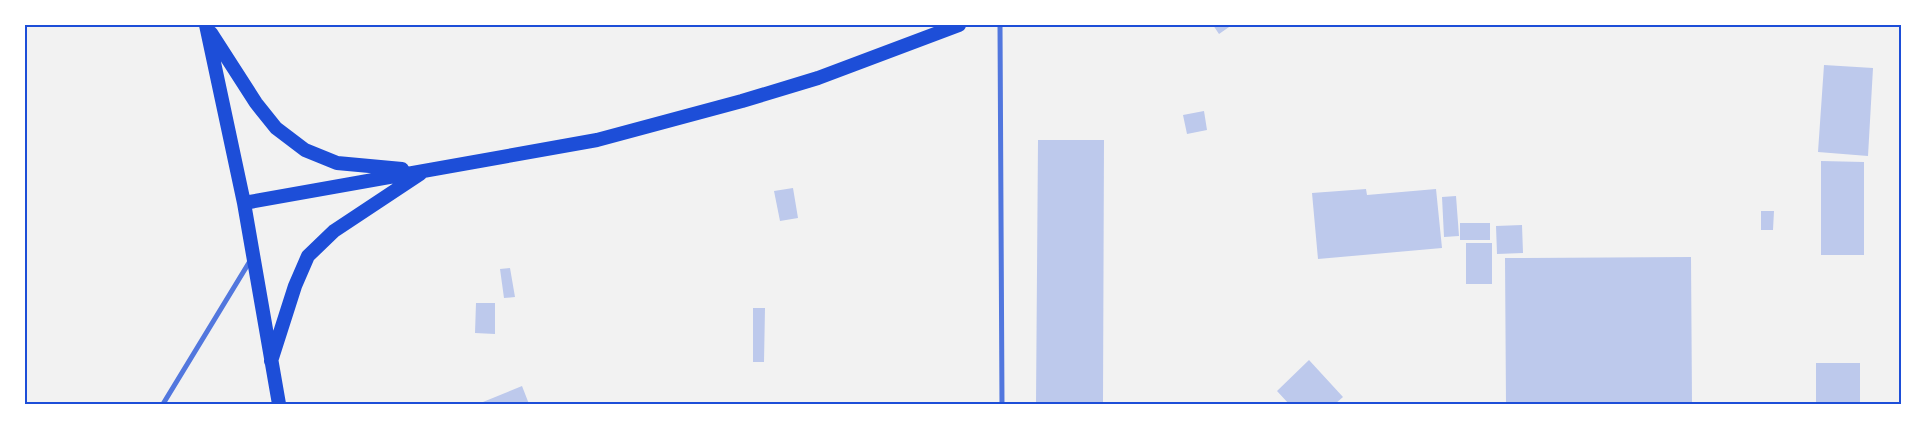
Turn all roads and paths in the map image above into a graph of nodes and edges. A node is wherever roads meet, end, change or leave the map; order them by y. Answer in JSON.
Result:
{"nodes":[{"id":1,"x":206,"y":25,"type":"edge"},
{"id":2,"x":959,"y":25,"type":"edge"},
{"id":3,"x":1000,"y":25,"type":"edge"},
{"id":4,"x":425,"y":171,"type":"junction"},
{"id":5,"x":244,"y":203,"type":"junction"},
{"id":6,"x":253,"y":257,"type":"junction"},
{"id":7,"x":271,"y":363,"type":"junction"},
{"id":8,"x":164,"y":404,"type":"edge"},
{"id":9,"x":279,"y":404,"type":"edge"},
{"id":10,"x":1002,"y":404,"type":"edge"}],
"edges":[{"from":1,"to":4,"type":"highway"},
{"from":1,"to":5,"type":"highway"},
{"from":2,"to":4,"type":"highway"},
{"from":3,"to":10,"type":"street"},
{"from":4,"to":5,"type":"highway"},
{"from":4,"to":7,"type":"highway"},
{"from":5,"to":6,"type":"highway"},
{"from":6,"to":7,"type":"highway"},
{"from":6,"to":8,"type":"street"},
{"from":7,"to":9,"type":"highway"}]}
